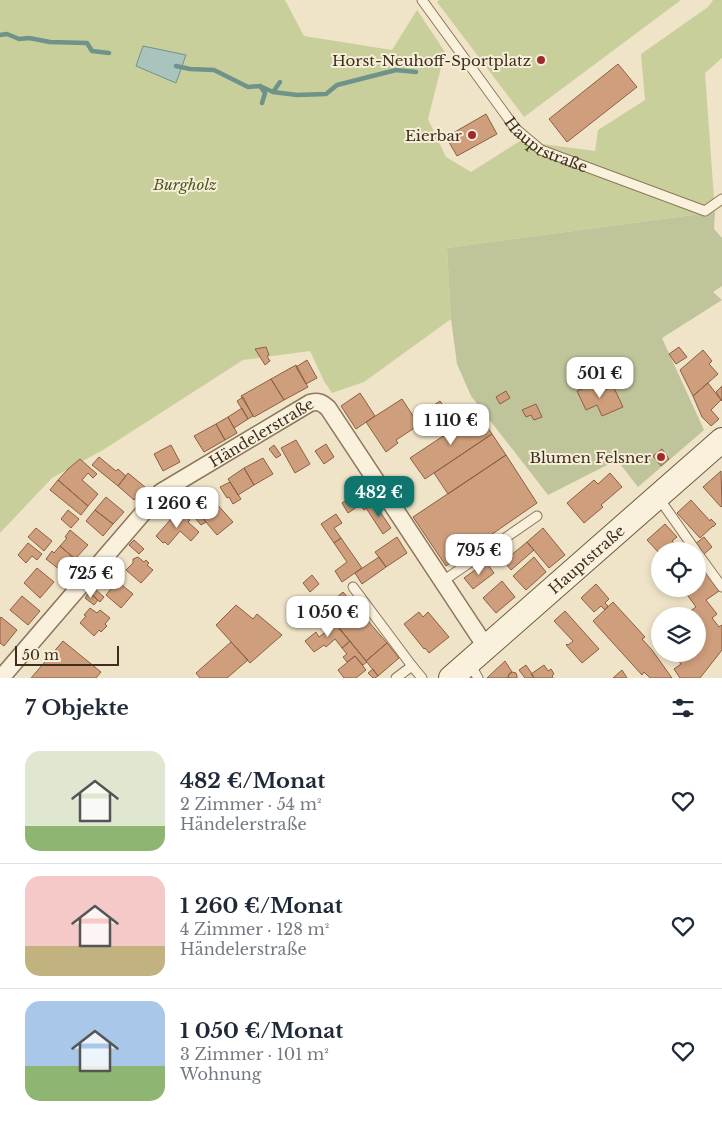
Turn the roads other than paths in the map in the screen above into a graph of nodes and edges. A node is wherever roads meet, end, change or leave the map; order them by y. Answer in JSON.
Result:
{"nodes":[{"id":1,"x":422,"y":0,"type":"edge"},
{"id":2,"x":722,"y":199,"type":"edge"},
{"id":3,"x":722,"y":440,"type":"edge"},
{"id":4,"x":657,"y":496,"type":"junction"},
{"id":5,"x":537,"y":516,"type":"dead end"},
{"id":6,"x":690,"y":542,"type":"edge"},
{"id":7,"x":706,"y":565,"type":"edge"},
{"id":8,"x":443,"y":581,"type":"junction"},
{"id":9,"x":353,"y":587,"type":"dead end"},
{"id":10,"x":722,"y":588,"type":"edge"},
{"id":11,"x":486,"y":647,"type":"junction"},
{"id":12,"x":412,"y":666,"type":"junction"},
{"id":13,"x":473,"y":670,"type":"edge"},
{"id":14,"x":1,"y":678,"type":"edge"},
{"id":15,"x":396,"y":678,"type":"edge"},
{"id":16,"x":422,"y":678,"type":"edge"},
{"id":17,"x":451,"y":678,"type":"edge"}],
"edges":[{"from":1,"to":2,"type":"lane","name":"Hauptstraße"},
{"from":3,"to":4,"type":"main road","name":"Hauptstraße"},
{"from":4,"to":6,"type":"lane"},
{"from":4,"to":11,"type":"main road","name":"Hauptstraße"},
{"from":5,"to":8,"type":"lane"},
{"from":7,"to":10,"type":"lane"},
{"from":8,"to":11,"type":"street","name":"Händelerstraße"},
{"from":8,"to":14,"type":"street","name":"Händelerstraße"},
{"from":9,"to":12,"type":"lane"},
{"from":11,"to":13,"type":"main road","name":"Hauptstraße"},
{"from":12,"to":15,"type":"lane"},
{"from":12,"to":16,"type":"lane"},
{"from":13,"to":17,"type":"main road","name":"Hauptstraße"}]}
